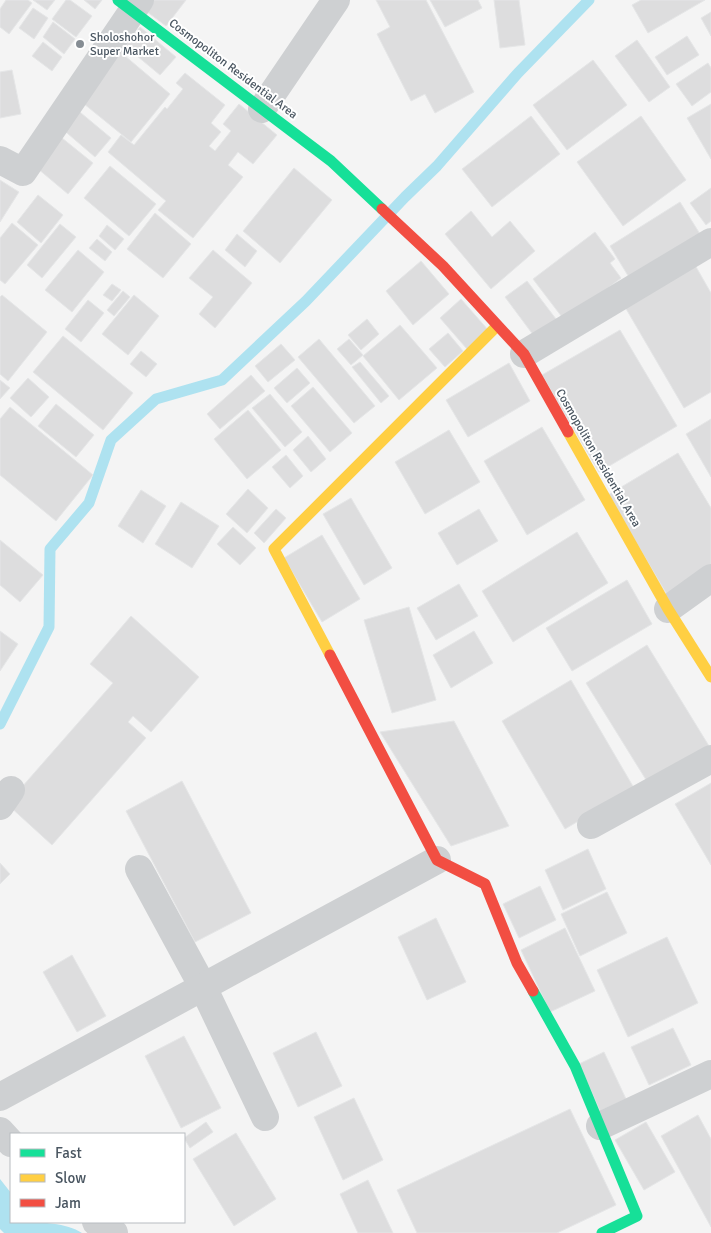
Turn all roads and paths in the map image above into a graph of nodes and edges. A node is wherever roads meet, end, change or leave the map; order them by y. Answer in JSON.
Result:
{"nodes":[{"id":1,"x":336,"y":0,"type":"edge"},
{"id":2,"x":130,"y":4,"type":"edge"},
{"id":3,"x":262,"y":109,"type":"junction"},
{"id":4,"x":0,"y":160,"type":"edge"},
{"id":5,"x":711,"y":242,"type":"edge"},
{"id":6,"x":497,"y":326,"type":"junction"},
{"id":7,"x":524,"y":354,"type":"junction"},
{"id":8,"x":711,"y":578,"type":"edge"},
{"id":9,"x":668,"y":609,"type":"junction"},
{"id":10,"x":711,"y":677,"type":"edge"},
{"id":11,"x":711,"y":759,"type":"edge"},
{"id":12,"x":592,"y":825,"type":"dead end"},
{"id":13,"x":437,"y":860,"type":"junction"},
{"id":14,"x":139,"y":869,"type":"dead end"},
{"id":15,"x":203,"y":986,"type":"junction"},
{"id":16,"x":711,"y":1074,"type":"edge"},
{"id":17,"x":0,"y":1096,"type":"edge"},
{"id":18,"x":265,"y":1117,"type":"dead end"},
{"id":19,"x":600,"y":1126,"type":"junction"},
{"id":20,"x":0,"y":1131,"type":"edge"},
{"id":21,"x":10,"y":1142,"type":"edge"},
{"id":22,"x":98,"y":1223,"type":"edge"},
{"id":23,"x":114,"y":1233,"type":"edge"},
{"id":24,"x":602,"y":1233,"type":"edge"}],
"edges":[{"from":1,"to":3,"type":"street"},
{"from":2,"to":3,"type":"street","name":"Cosmopoliton Residential Area"},
{"from":2,"to":4,"type":"street"},
{"from":3,"to":6,"type":"street","name":"Cosmopoliton Residential Area"},
{"from":5,"to":7,"type":"street"},
{"from":6,"to":7,"type":"street","name":"Cosmopoliton Residential Area"},
{"from":6,"to":13,"type":"street"},
{"from":7,"to":9,"type":"street","name":"Cosmopoliton Residential Area"},
{"from":8,"to":9,"type":"street"},
{"from":9,"to":10,"type":"street","name":"Cosmopoliton Residential Area"},
{"from":11,"to":12,"type":"street"},
{"from":13,"to":15,"type":"street"},
{"from":13,"to":19,"type":"street"},
{"from":14,"to":15,"type":"street"},
{"from":15,"to":17,"type":"street"},
{"from":15,"to":18,"type":"street"},
{"from":16,"to":19,"type":"street"},
{"from":19,"to":24,"type":"street"},
{"from":20,"to":21,"type":"street"},
{"from":22,"to":23,"type":"street"}]}
